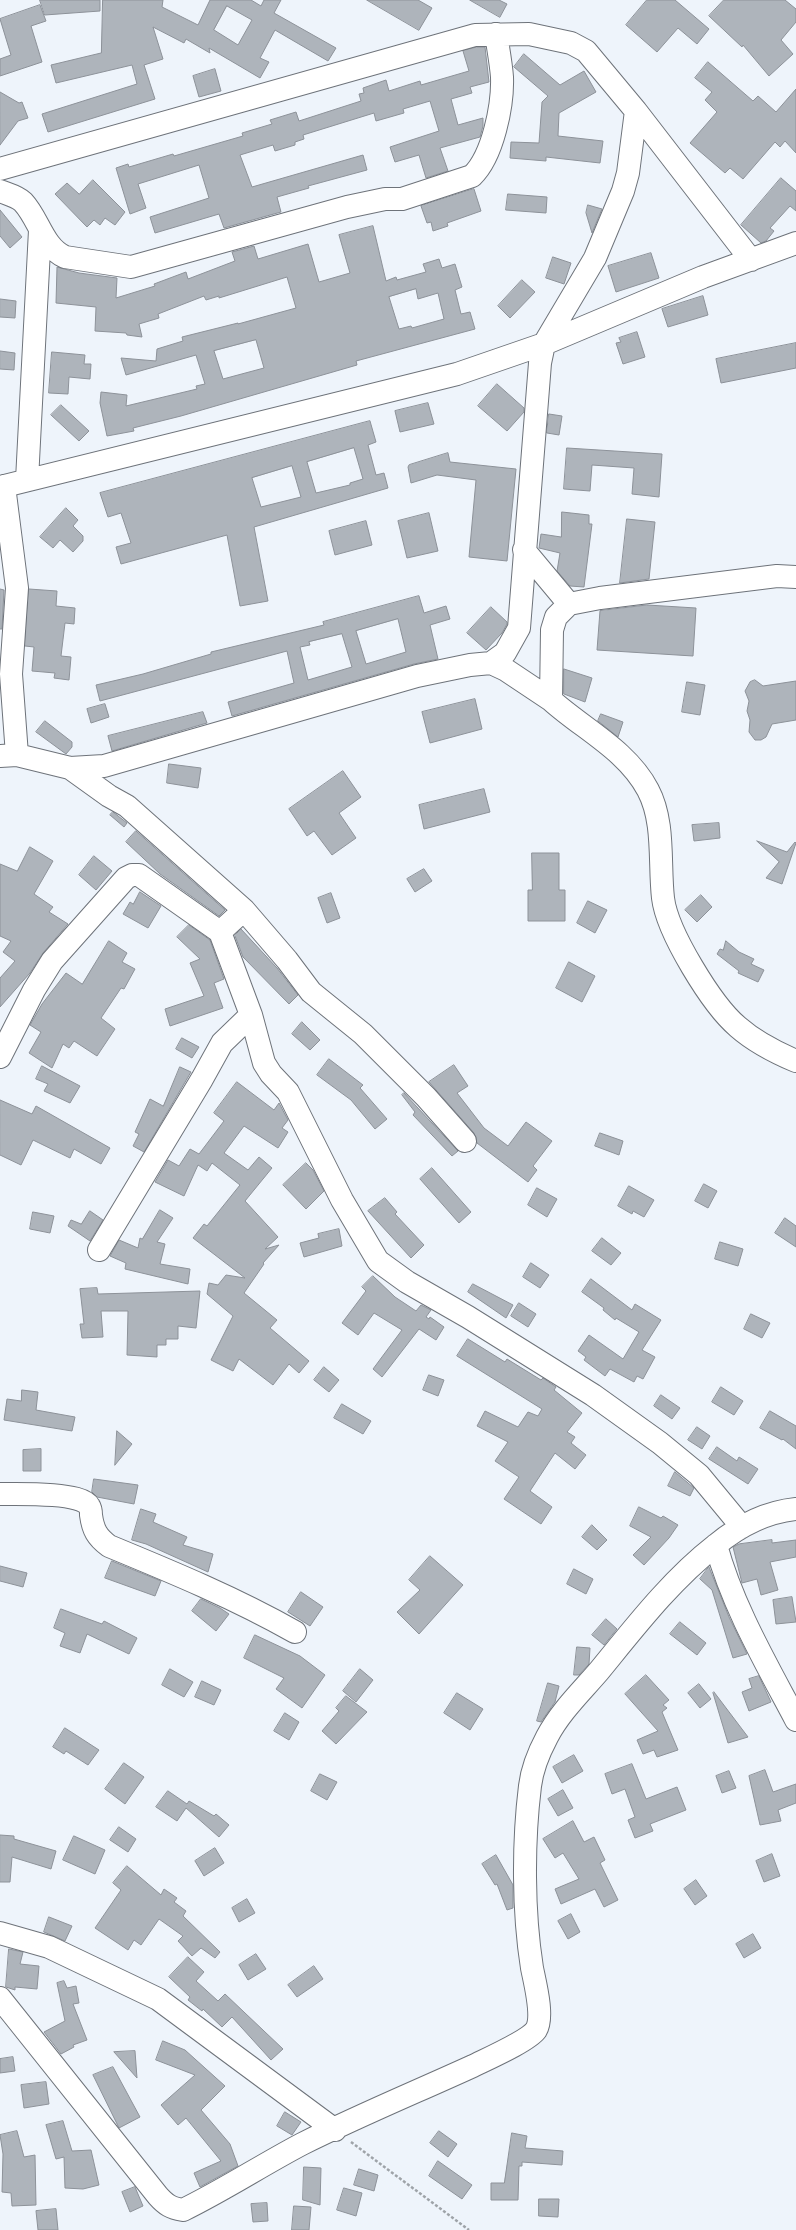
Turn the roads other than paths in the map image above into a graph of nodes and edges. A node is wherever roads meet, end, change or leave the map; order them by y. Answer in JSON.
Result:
{"nodes":[{"id":1,"x":496,"y":34,"type":"junction"},
{"id":2,"x":636,"y":111,"type":"junction"},
{"id":3,"x":0,"y":169,"type":"edge"},
{"id":4,"x":0,"y":191,"type":"edge"},
{"id":5,"x":40,"y":230,"type":"junction"},
{"id":6,"x":796,"y":243,"type":"edge"},
{"id":7,"x":751,"y":260,"type":"junction"},
{"id":8,"x":544,"y":344,"type":"junction"},
{"id":9,"x":27,"y":480,"type":"junction"},
{"id":10,"x":2,"y":486,"type":"edge"},
{"id":11,"x":524,"y":550,"type":"junction"},
{"id":12,"x":796,"y":577,"type":"edge"},
{"id":13,"x":569,"y":604,"type":"junction"},
{"id":14,"x":491,"y":663,"type":"junction"},
{"id":15,"x":7,"y":698,"type":"edge"},
{"id":16,"x":550,"y":700,"type":"junction"},
{"id":17,"x":9,"y":756,"type":"edge"},
{"id":18,"x":70,"y":768,"type":"junction"},
{"id":19,"x":244,"y":910,"type":"junction"},
{"id":20,"x":220,"y":932,"type":"junction"},
{"id":21,"x":251,"y":1015,"type":"junction"},
{"id":22,"x":0,"y":1056,"type":"edge"},
{"id":23,"x":796,"y":1061,"type":"edge"},
{"id":24,"x":465,"y":1141,"type":"dead end"},
{"id":25,"x":99,"y":1250,"type":"dead end"},
{"id":26,"x":0,"y":1494,"type":"edge"},
{"id":27,"x":796,"y":1509,"type":"edge"},
{"id":28,"x":742,"y":1527,"type":"junction"},
{"id":29,"x":716,"y":1545,"type":"junction"},
{"id":30,"x":295,"y":1632,"type":"dead end"},
{"id":31,"x":796,"y":1720,"type":"edge"},
{"id":32,"x":0,"y":1933,"type":"edge"},
{"id":33,"x":0,"y":1998,"type":"edge"},
{"id":34,"x":335,"y":2130,"type":"junction"}],
"edges":[{"from":1,"to":2,"type":"street"},
{"from":1,"to":3,"type":"street"},
{"from":1,"to":5,"type":"street"},
{"from":2,"to":7,"type":"street"},
{"from":2,"to":8,"type":"street"},
{"from":4,"to":5,"type":"street"},
{"from":5,"to":9,"type":"street"},
{"from":6,"to":7,"type":"street"},
{"from":7,"to":8,"type":"street"},
{"from":8,"to":9,"type":"street"},
{"from":8,"to":11,"type":"street"},
{"from":9,"to":10,"type":"street"},
{"from":10,"to":15,"type":"street"},
{"from":11,"to":13,"type":"street"},
{"from":11,"to":14,"type":"street"},
{"from":12,"to":13,"type":"street"},
{"from":13,"to":16,"type":"street"},
{"from":14,"to":16,"type":"street"},
{"from":14,"to":18,"type":"street"},
{"from":15,"to":17,"type":"street"},
{"from":16,"to":23,"type":"street"},
{"from":17,"to":18,"type":"street"},
{"from":18,"to":19,"type":"street"},
{"from":19,"to":20,"type":"street"},
{"from":19,"to":24,"type":"street"},
{"from":20,"to":21,"type":"street"},
{"from":20,"to":22,"type":"street"},
{"from":21,"to":25,"type":"street"},
{"from":21,"to":28,"type":"street"},
{"from":26,"to":30,"type":"street"},
{"from":27,"to":28,"type":"street"},
{"from":28,"to":29,"type":"street"},
{"from":29,"to":31,"type":"street"},
{"from":29,"to":34,"type":"street"},
{"from":32,"to":34,"type":"street"},
{"from":33,"to":34,"type":"street"}]}
